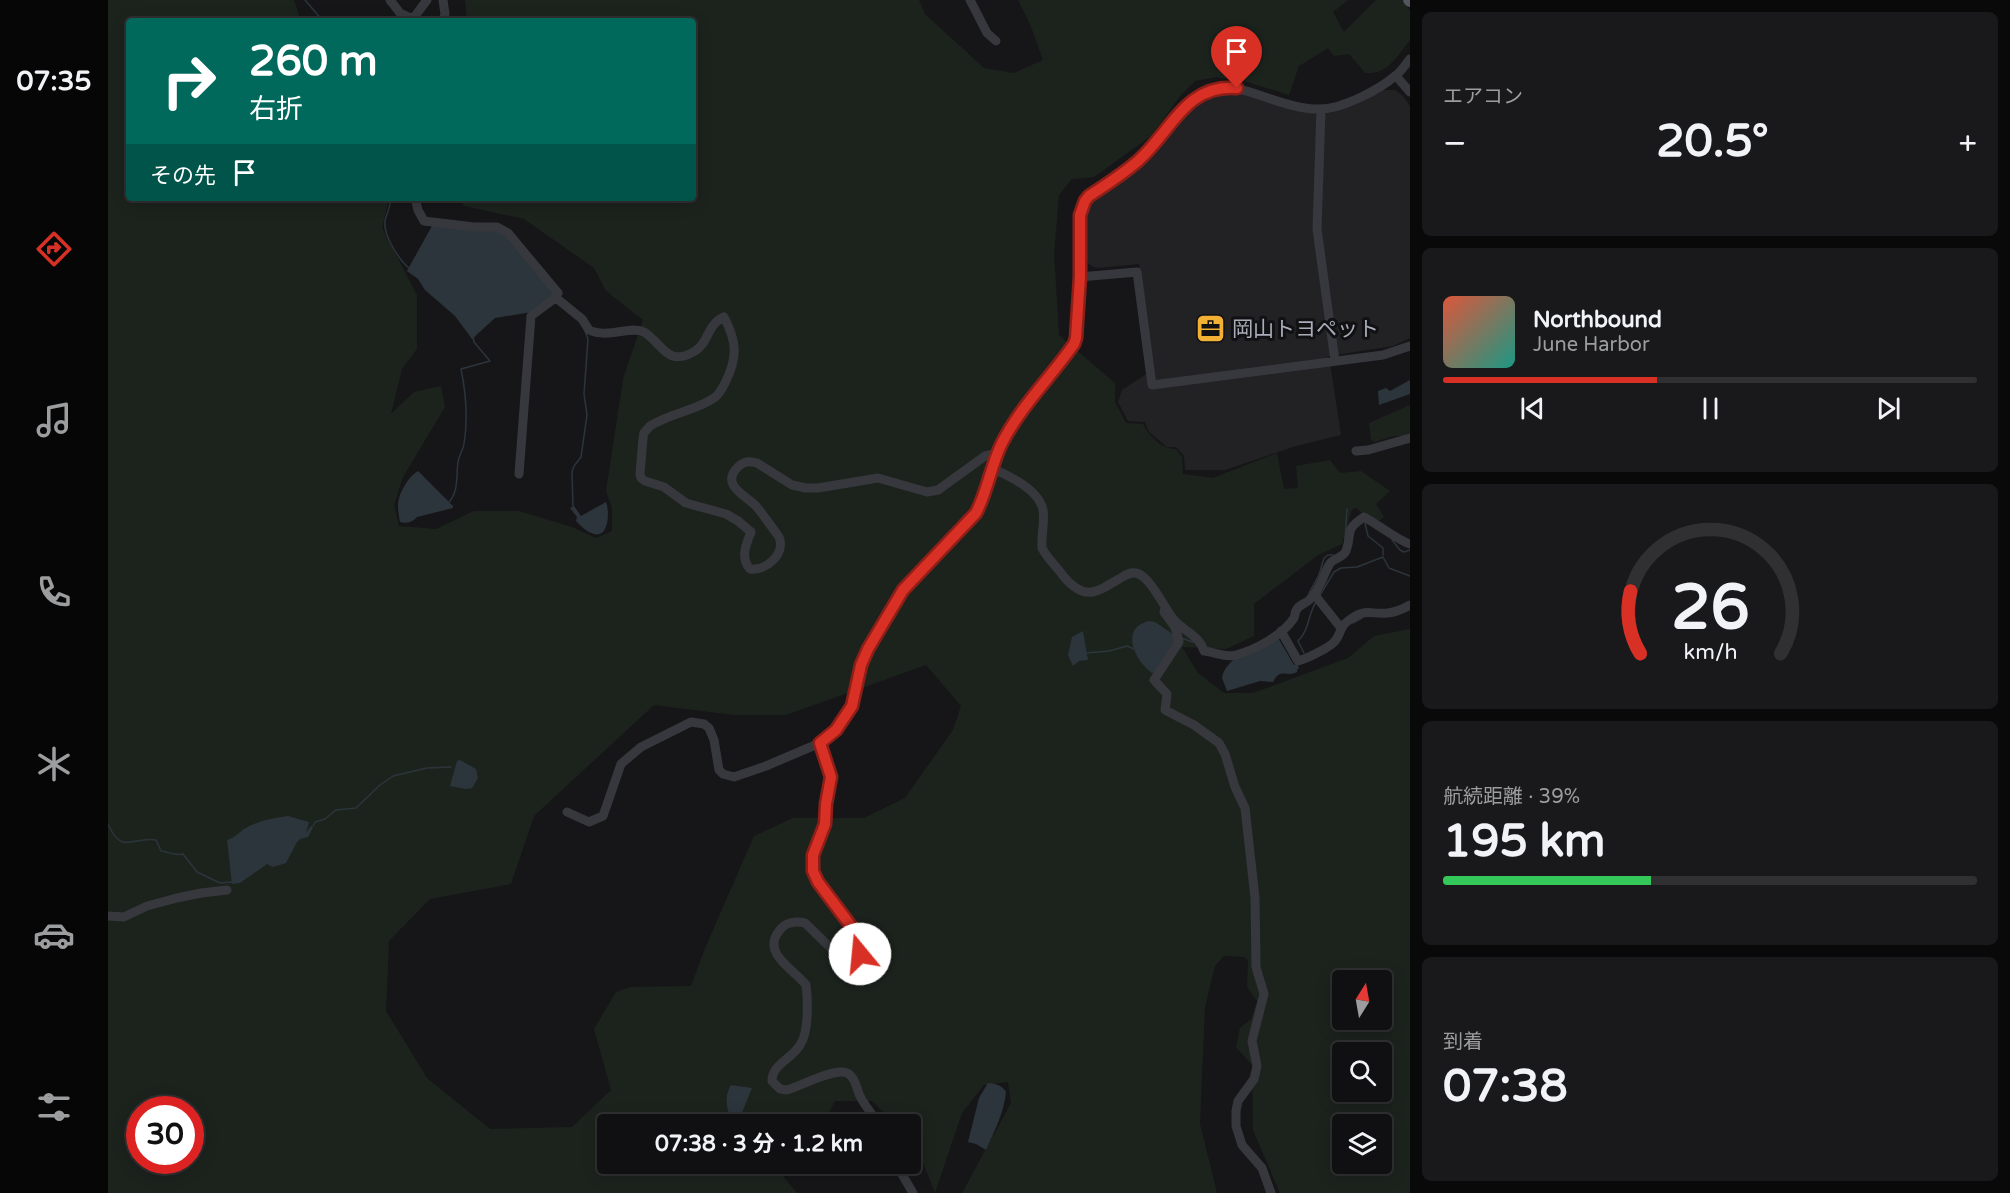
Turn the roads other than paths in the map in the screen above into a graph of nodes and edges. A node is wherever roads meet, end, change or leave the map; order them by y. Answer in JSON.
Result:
{"nodes":[{"id":1,"x":390,"y":0,"type":"edge"},
{"id":2,"x":427,"y":0,"type":"edge"},
{"id":3,"x":443,"y":0,"type":"edge"},
{"id":4,"x":970,"y":0,"type":"edge"},
{"id":5,"x":444,"y":18,"type":"edge"},
{"id":6,"x":996,"y":41,"type":"dead end"},
{"id":7,"x":1410,"y":59,"type":"edge"},
{"id":8,"x":1396,"y":76,"type":"junction"},
{"id":9,"x":1410,"y":92,"type":"edge"},
{"id":10,"x":1321,"y":110,"type":"junction"},
{"id":11,"x":416,"y":201,"type":"edge"},
{"id":12,"x":1080,"y":277,"type":"junction"},
{"id":13,"x":555,"y":297,"type":"junction"},
{"id":14,"x":1410,"y":346,"type":"edge"},
{"id":15,"x":1335,"y":361,"type":"junction"},
{"id":16,"x":1410,"y":438,"type":"edge"},
{"id":17,"x":1356,"y":451,"type":"dead end"},
{"id":18,"x":998,"y":453,"type":"junction"},
{"id":19,"x":993,"y":469,"type":"junction"},
{"id":20,"x":519,"y":474,"type":"dead end"},
{"id":21,"x":1410,"y":544,"type":"edge"},
{"id":22,"x":1314,"y":594,"type":"junction"},
{"id":23,"x":1410,"y":605,"type":"edge"},
{"id":24,"x":1165,"y":608,"type":"junction"},
{"id":25,"x":1341,"y":628,"type":"junction"},
{"id":26,"x":1281,"y":631,"type":"junction"},
{"id":27,"x":820,"y":743,"type":"junction"},
{"id":28,"x":567,"y":812,"type":"dead end"},
{"id":29,"x":227,"y":890,"type":"dead end"},
{"id":30,"x":108,"y":916,"type":"edge"},
{"id":31,"x":872,"y":1114,"type":"edge"},
{"id":32,"x":902,"y":1174,"type":"edge"},
{"id":33,"x":913,"y":1193,"type":"edge"},
{"id":34,"x":1271,"y":1193,"type":"edge"}],
"edges":[{"from":1,"to":2,"type":"street"},
{"from":3,"to":5,"type":"street"},
{"from":4,"to":6,"type":"street"},
{"from":7,"to":8,"type":"street"},
{"from":8,"to":9,"type":"street"},
{"from":8,"to":10,"type":"street"},
{"from":10,"to":12,"type":"street"},
{"from":10,"to":15,"type":"street"},
{"from":11,"to":13,"type":"street"},
{"from":12,"to":15,"type":"street"},
{"from":12,"to":18,"type":"street"},
{"from":13,"to":18,"type":"street"},
{"from":13,"to":20,"type":"street"},
{"from":14,"to":15,"type":"street"},
{"from":16,"to":17,"type":"street"},
{"from":18,"to":19,"type":"street"},
{"from":19,"to":24,"type":"street"},
{"from":19,"to":27,"type":"street"},
{"from":21,"to":22,"type":"street"},
{"from":22,"to":25,"type":"street"},
{"from":22,"to":26,"type":"street"},
{"from":23,"to":25,"type":"street"},
{"from":24,"to":26,"type":"street"},
{"from":24,"to":34,"type":"street"},
{"from":25,"to":26,"type":"street"},
{"from":27,"to":28,"type":"street"},
{"from":27,"to":31,"type":"street"},
{"from":29,"to":30,"type":"street"},
{"from":32,"to":33,"type":"street"}]}
